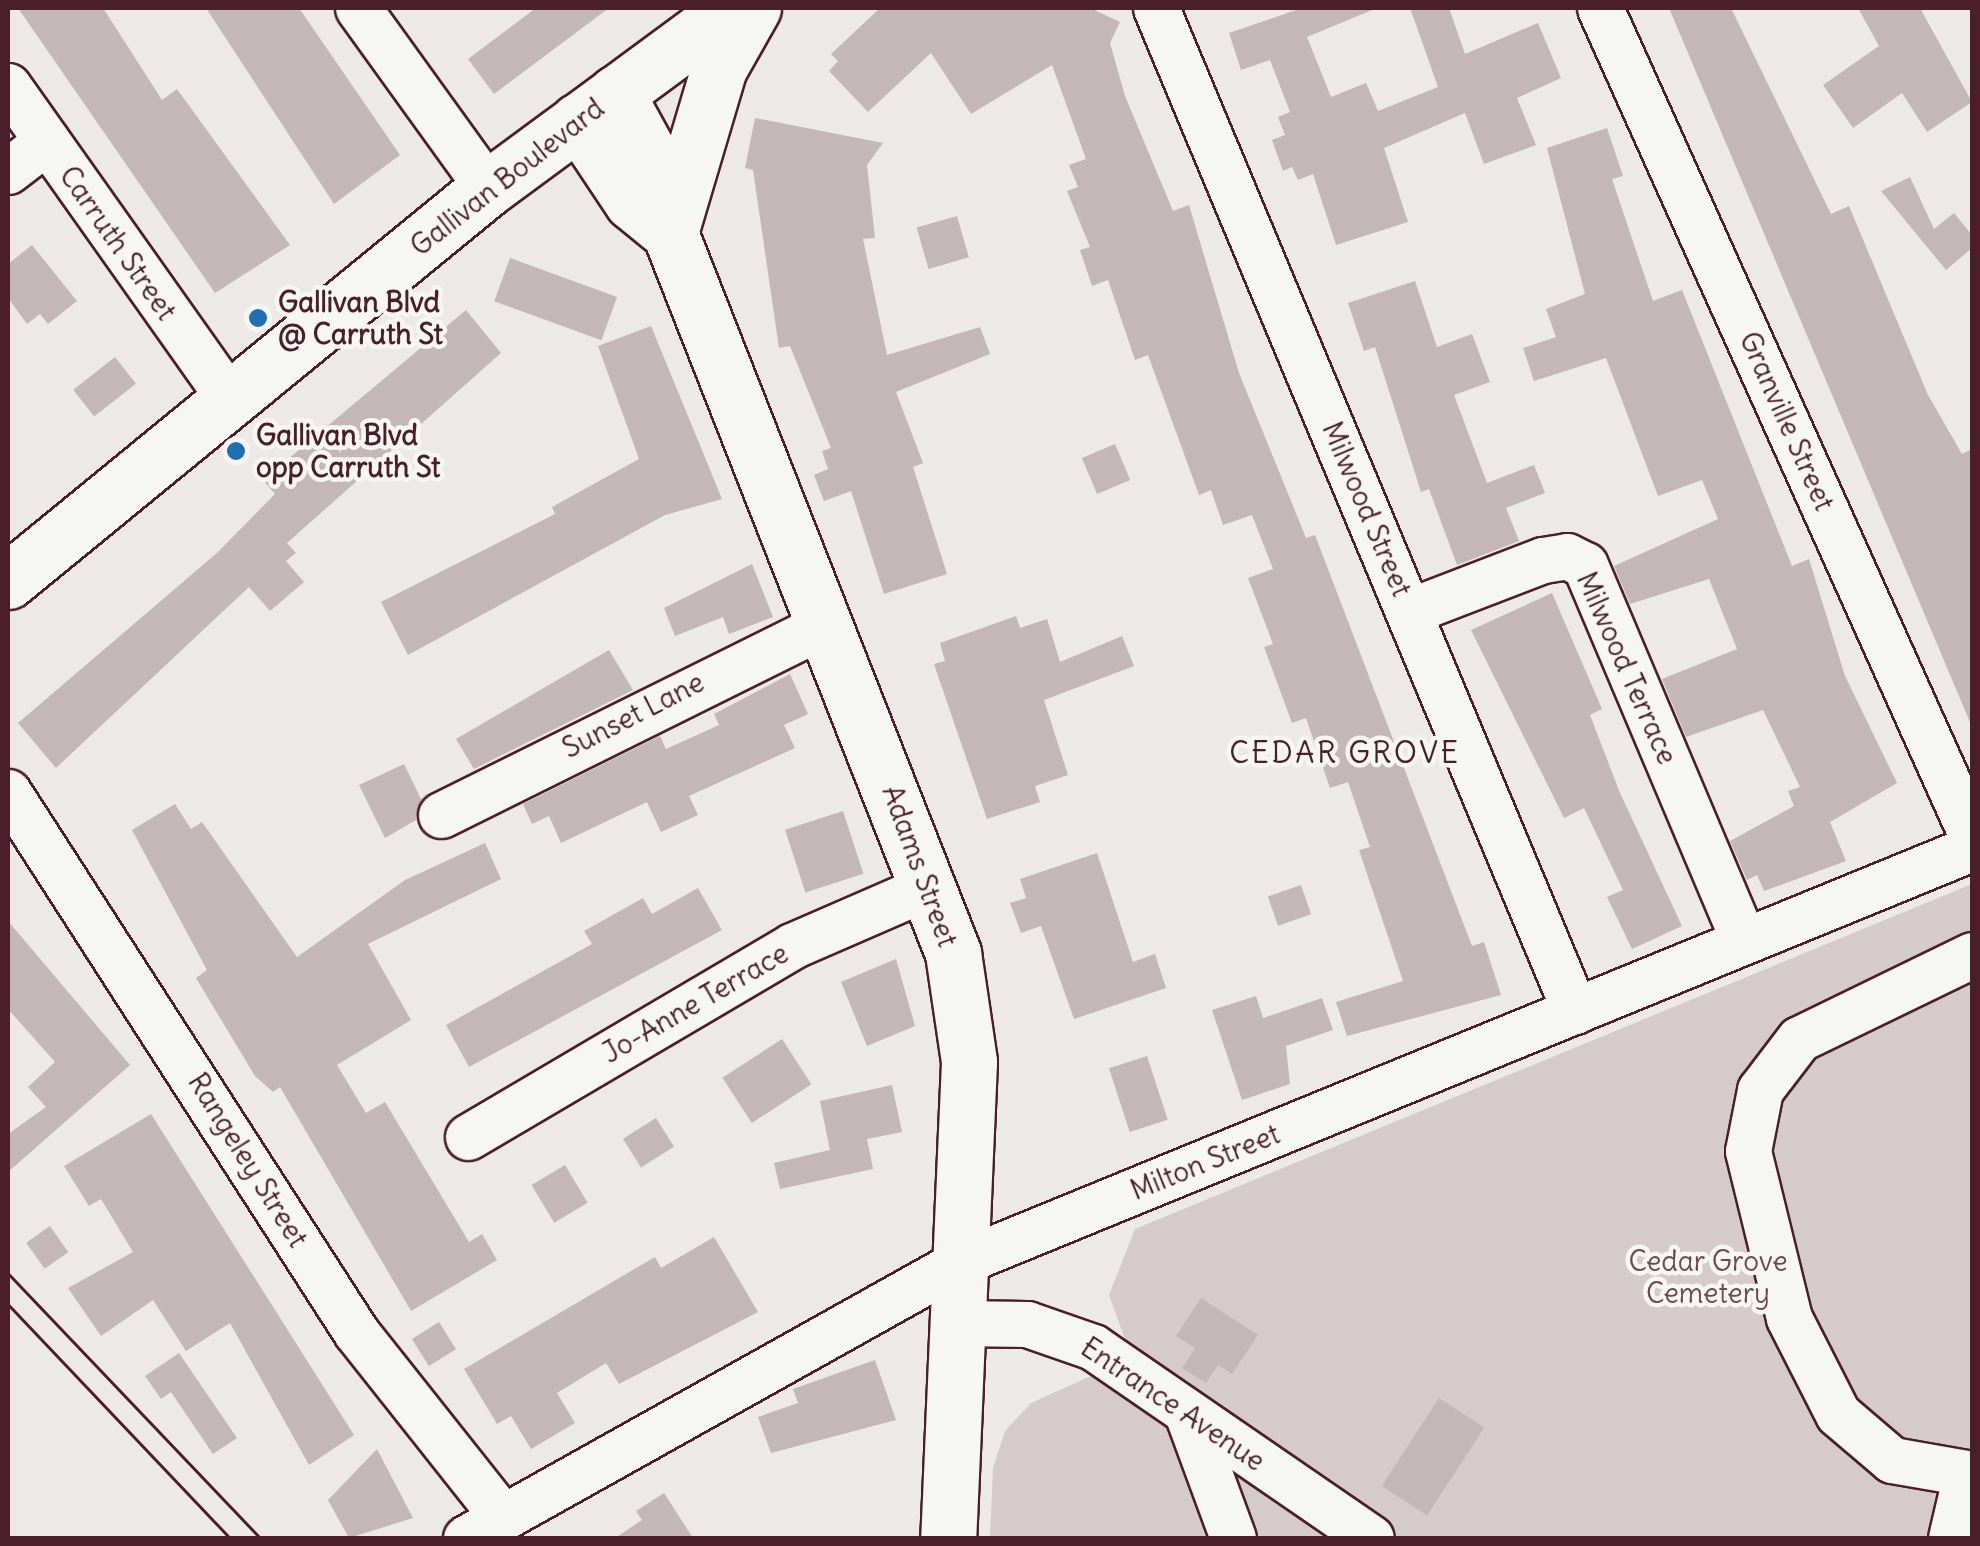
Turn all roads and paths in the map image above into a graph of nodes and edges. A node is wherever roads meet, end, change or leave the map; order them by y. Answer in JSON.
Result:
{"nodes":[{"id":1,"x":358,"y":8,"type":"edge"},
{"id":2,"x":732,"y":8,"type":"edge"},
{"id":3,"x":754,"y":8,"type":"edge"},
{"id":4,"x":1156,"y":8,"type":"edge"},
{"id":5,"x":1600,"y":8,"type":"edge"},
{"id":6,"x":8,"y":86,"type":"edge"},
{"id":7,"x":597,"y":107,"type":"junction"},
{"id":8,"x":46,"y":141,"type":"junction"},
{"id":9,"x":8,"y":171,"type":"edge"},
{"id":10,"x":488,"y":188,"type":"junction"},
{"id":11,"x":670,"y":233,"type":"junction"},
{"id":12,"x":230,"y":399,"type":"junction"},
{"id":13,"x":8,"y":581,"type":"edge"},
{"id":14,"x":1410,"y":611,"type":"junction"},
{"id":15,"x":827,"y":622,"type":"junction"},
{"id":16,"x":8,"y":792,"type":"edge"},
{"id":17,"x":442,"y":815,"type":"dead end"},
{"id":18,"x":1972,"y":836,"type":"edge"},
{"id":19,"x":1972,"y":848,"type":"edge"},
{"id":20,"x":930,"y":886,"type":"junction"},
{"id":21,"x":1744,"y":941,"type":"junction"},
{"id":22,"x":1972,"y":955,"type":"edge"},
{"id":23,"x":1574,"y":1011,"type":"junction"},
{"id":24,"x":468,"y":1137,"type":"dead end"},
{"id":25,"x":958,"y":1263,"type":"junction"},
{"id":26,"x":956,"y":1323,"type":"junction"},
{"id":27,"x":1187,"y":1414,"type":"junction"},
{"id":28,"x":1969,"y":1474,"type":"edge"},
{"id":29,"x":484,"y":1527,"type":"edge"},
{"id":30,"x":948,"y":1538,"type":"edge"},
{"id":31,"x":1233,"y":1538,"type":"edge"},
{"id":32,"x":1371,"y":1538,"type":"edge"},
{"id":33,"x":1951,"y":1538,"type":"edge"}],
"edges":[{"from":1,"to":10,"type":"street"},
{"from":2,"to":7,"type":"main road","name":"Gallivan Boulevard"},
{"from":3,"to":11,"type":"main road"},
{"from":4,"to":14,"type":"street","name":"Milwood Street"},
{"from":5,"to":18,"type":"street","name":"Granville Street"},
{"from":6,"to":8,"type":"street","name":"Carruth Street"},
{"from":7,"to":10,"type":"main road","name":"Gallivan Boulevard"},
{"from":7,"to":11,"type":"main road","name":"Adams Street"},
{"from":8,"to":9,"type":"street"},
{"from":8,"to":12,"type":"street","name":"Carruth Street"},
{"from":10,"to":12,"type":"main road","name":"Gallivan Boulevard"},
{"from":11,"to":15,"type":"main road","name":"Adams Street"},
{"from":12,"to":13,"type":"main road","name":"Gallivan Boulevard"},
{"from":14,"to":21,"type":"street","name":"Milwood Terrace"},
{"from":14,"to":23,"type":"street","name":"Milwood Street"},
{"from":15,"to":17,"type":"street","name":"Sunset Lane"},
{"from":15,"to":20,"type":"main road","name":"Adams Street"},
{"from":16,"to":29,"type":"street","name":"Rangeley Street"},
{"from":19,"to":21,"type":"street","name":"Milton Street"},
{"from":20,"to":24,"type":"street","name":"Jo-Anne Terrace"},
{"from":20,"to":25,"type":"main road","name":"Adams Street"},
{"from":21,"to":23,"type":"street","name":"Milton Street"},
{"from":22,"to":28,"type":"street"},
{"from":23,"to":25,"type":"street","name":"Milton Street"},
{"from":25,"to":26,"type":"main road","name":"Adams Street"},
{"from":25,"to":29,"type":"street","name":"Milton Street"},
{"from":26,"to":27,"type":"street","name":"Entrance Avenue"},
{"from":26,"to":30,"type":"main road","name":"Adams Street"},
{"from":27,"to":31,"type":"street"},
{"from":27,"to":32,"type":"street","name":"Entrance Avenue"},
{"from":28,"to":33,"type":"street"}]}
